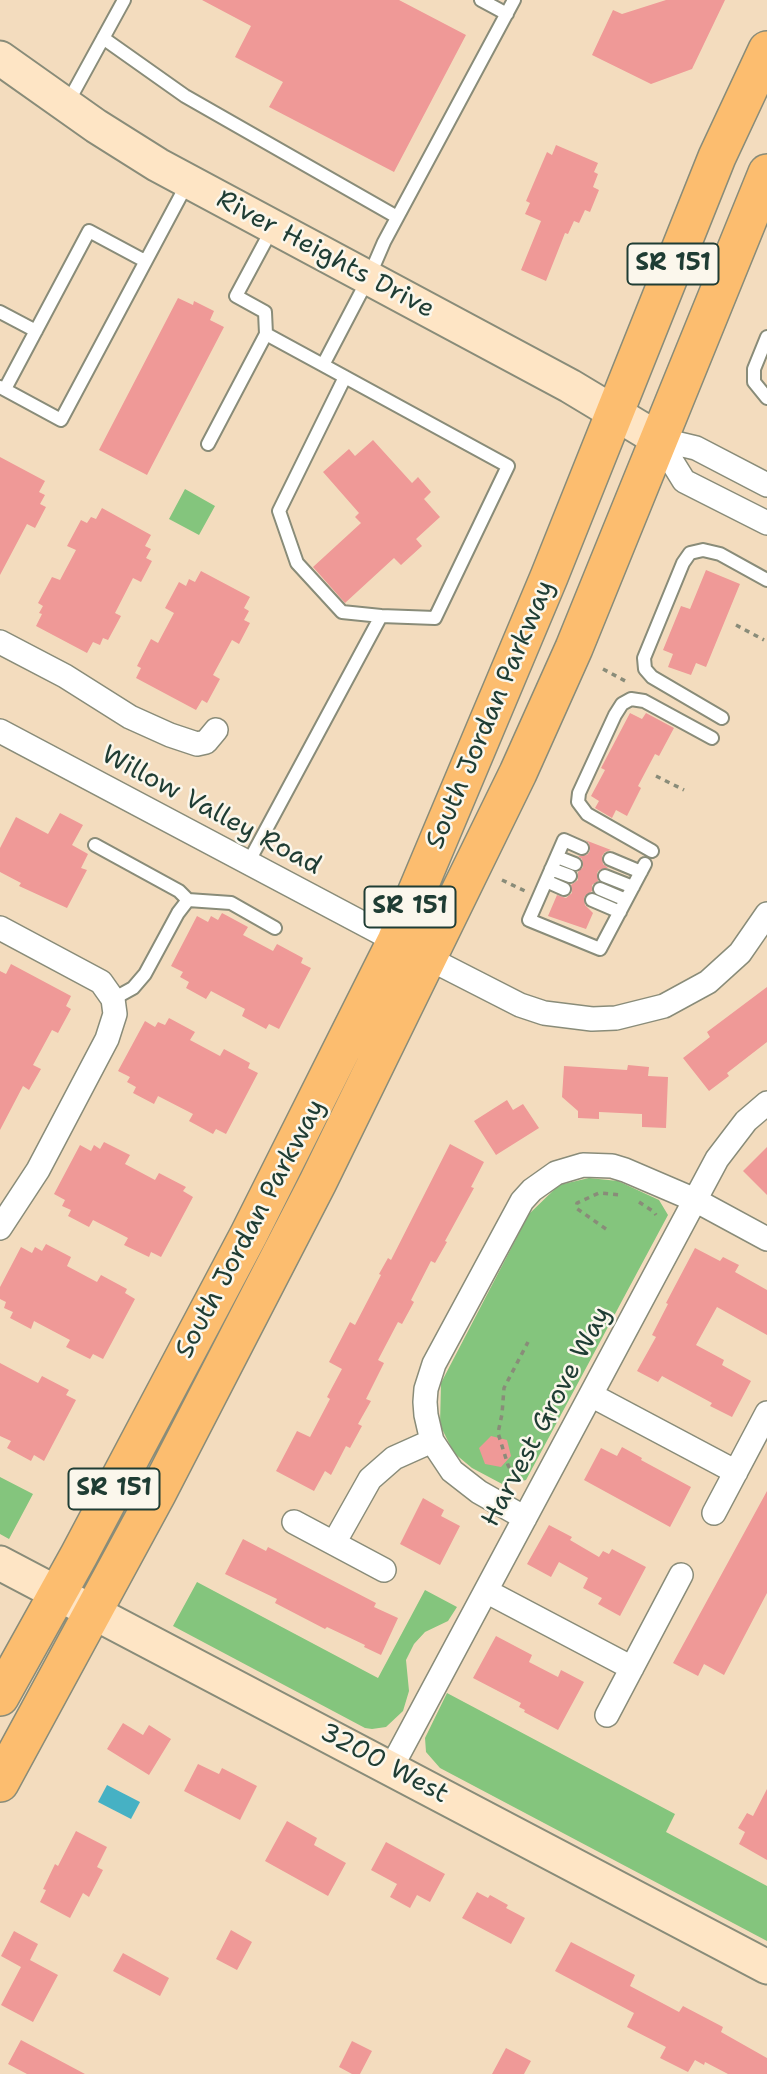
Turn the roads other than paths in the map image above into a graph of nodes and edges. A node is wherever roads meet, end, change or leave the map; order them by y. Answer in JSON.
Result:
{"nodes":[{"id":1,"x":124,"y":0,"type":"edge"},
{"id":2,"x":481,"y":0,"type":"edge"},
{"id":3,"x":514,"y":0,"type":"edge"},
{"id":4,"x":507,"y":14,"type":"junction"},
{"id":5,"x":103,"y":38,"type":"junction"},
{"id":6,"x":767,"y":50,"type":"edge"},
{"id":7,"x":0,"y":58,"type":"edge"},
{"id":8,"x":66,"y":105,"type":"junction"},
{"id":9,"x":767,"y":173,"type":"edge"},
{"id":10,"x":188,"y":182,"type":"junction"},
{"id":11,"x":397,"y":218,"type":"junction"},
{"id":12,"x":272,"y":228,"type":"junction"},
{"id":13,"x":145,"y":261,"type":"junction"},
{"id":14,"x":368,"y":279,"type":"junction"},
{"id":15,"x":0,"y":312,"type":"edge"},
{"id":16,"x":36,"y":331,"type":"junction"},
{"id":17,"x":266,"y":334,"type":"junction"},
{"id":18,"x":767,"y":337,"type":"edge"},
{"id":19,"x":323,"y":365,"type":"junction"},
{"id":20,"x":345,"y":377,"type":"junction"},
{"id":21,"x":3,"y":388,"type":"edge"},
{"id":22,"x":767,"y":398,"type":"edge"},
{"id":23,"x":614,"y":412,"type":"junction"},
{"id":24,"x":658,"y":439,"type":"junction"},
{"id":25,"x":208,"y":444,"type":"dead end"},
{"id":26,"x":767,"y":485,"type":"edge"},
{"id":27,"x":767,"y":523,"type":"edge"},
{"id":28,"x":767,"y":580,"type":"edge"},
{"id":29,"x":382,"y":616,"type":"junction"},
{"id":30,"x":0,"y":642,"type":"edge"},
{"id":31,"x":722,"y":718,"type":"dead end"},
{"id":32,"x":216,"y":730,"type":"dead end"},
{"id":33,"x":0,"y":731,"type":"edge"},
{"id":34,"x":712,"y":738,"type":"dead end"},
{"id":35,"x":95,"y":845,"type":"dead end"},
{"id":36,"x":582,"y":848,"type":"dead end"},
{"id":37,"x":652,"y":851,"type":"dead end"},
{"id":38,"x":610,"y":859,"type":"dead end"},
{"id":39,"x":248,"y":863,"type":"junction"},
{"id":40,"x":551,"y":869,"type":"junction"},
{"id":41,"x":605,"y":876,"type":"dead end"},
{"id":42,"x":633,"y":887,"type":"junction"},
{"id":43,"x":600,"y":889,"type":"dead end"},
{"id":44,"x":188,"y":900,"type":"junction"},
{"id":45,"x":592,"y":900,"type":"dead end"},
{"id":46,"x":623,"y":906,"type":"junction"},
{"id":47,"x":275,"y":928,"type":"dead end"},
{"id":48,"x":763,"y":929,"type":"edge"},
{"id":49,"x":1,"y":932,"type":"edge"},
{"id":50,"x":396,"y":941,"type":"junction"},
{"id":51,"x":428,"y":958,"type":"junction"},
{"id":52,"x":113,"y":999,"type":"junction"},
{"id":53,"x":767,"y":1103,"type":"edge"},
{"id":54,"x":695,"y":1200,"type":"junction"},
{"id":55,"x":0,"y":1228,"type":"edge"},
{"id":56,"x":767,"y":1239,"type":"edge"},
{"id":57,"x":590,"y":1395,"type":"junction"},
{"id":58,"x":767,"y":1413,"type":"edge"},
{"id":59,"x":432,"y":1441,"type":"junction"},
{"id":60,"x":736,"y":1472,"type":"junction"},
{"id":61,"x":714,"y":1513,"type":"dead end"},
{"id":62,"x":525,"y":1518,"type":"junction"},
{"id":63,"x":294,"y":1522,"type":"dead end"},
{"id":64,"x":334,"y":1543,"type":"junction"},
{"id":65,"x":0,"y":1563,"type":"edge"},
{"id":66,"x":384,"y":1570,"type":"dead end"},
{"id":67,"x":681,"y":1575,"type":"dead end"},
{"id":68,"x":486,"y":1591,"type":"junction"},
{"id":69,"x":57,"y":1593,"type":"junction"},
{"id":70,"x":94,"y":1612,"type":"junction"},
{"id":71,"x":632,"y":1668,"type":"junction"},
{"id":72,"x":0,"y":1697,"type":"edge"},
{"id":73,"x":607,"y":1715,"type":"dead end"},
{"id":74,"x":391,"y":1768,"type":"junction"},
{"id":75,"x":0,"y":1783,"type":"edge"},
{"id":76,"x":767,"y":1967,"type":"edge"}],
"edges":[{"from":1,"to":5,"type":"lane"},
{"from":2,"to":4,"type":"lane"},
{"from":3,"to":4,"type":"lane"},
{"from":4,"to":11,"type":"lane"},
{"from":5,"to":8,"type":"lane"},
{"from":5,"to":11,"type":"lane"},
{"from":6,"to":23,"type":"main road","name":"South Jordan Parkway","number":"SR 151"},
{"from":7,"to":8,"type":"street","name":"River Heights Drive"},
{"from":8,"to":10,"type":"street","name":"River Heights Drive"},
{"from":9,"to":24,"type":"main road","name":"South Jordan Parkway","number":"SR 151"},
{"from":10,"to":12,"type":"street","name":"River Heights Drive"},
{"from":10,"to":13,"type":"lane"},
{"from":11,"to":14,"type":"lane"},
{"from":12,"to":14,"type":"street","name":"River Heights Drive"},
{"from":12,"to":17,"type":"lane"},
{"from":13,"to":16,"type":"lane"},
{"from":13,"to":21,"type":"lane"},
{"from":14,"to":19,"type":"lane"},
{"from":14,"to":23,"type":"street","name":"River Heights Drive"},
{"from":15,"to":16,"type":"lane"},
{"from":16,"to":21,"type":"lane"},
{"from":17,"to":19,"type":"lane"},
{"from":17,"to":25,"type":"lane"},
{"from":18,"to":22,"type":"lane"},
{"from":19,"to":20,"type":"lane"},
{"from":20,"to":29,"type":"lane"},
{"from":20,"to":29,"type":"lane"},
{"from":23,"to":24,"type":"street","name":"River Heights Drive"},
{"from":23,"to":50,"type":"main road","name":"South Jordan Parkway","number":"SR 151"},
{"from":24,"to":26,"type":"street","name":"River Heights Drive"},
{"from":24,"to":27,"type":"street","name":"River Heights Drive"},
{"from":24,"to":51,"type":"main road","name":"South Jordan Parkway","number":"SR 151"},
{"from":28,"to":31,"type":"lane"},
{"from":29,"to":39,"type":"lane"},
{"from":30,"to":32,"type":"street"},
{"from":33,"to":39,"type":"street","name":"Willow Valley Road"},
{"from":34,"to":37,"type":"lane"},
{"from":35,"to":44,"type":"lane"},
{"from":36,"to":40,"type":"lane"},
{"from":38,"to":42,"type":"lane"},
{"from":39,"to":50,"type":"street","name":"Willow Valley Road"},
{"from":40,"to":40,"type":"lane"},
{"from":40,"to":46,"type":"lane"},
{"from":41,"to":42,"type":"lane"},
{"from":42,"to":46,"type":"lane"},
{"from":43,"to":46,"type":"lane"},
{"from":44,"to":47,"type":"lane"},
{"from":44,"to":52,"type":"lane"},
{"from":45,"to":46,"type":"lane"},
{"from":48,"to":51,"type":"street"},
{"from":49,"to":52,"type":"street"},
{"from":50,"to":69,"type":"main road","name":"South Jordan Parkway","number":"SR 151"},
{"from":51,"to":70,"type":"main road","name":"South Jordan Parkway","number":"SR 151"},
{"from":52,"to":55,"type":"street"},
{"from":53,"to":54,"type":"street","name":"Harvest Grove Way"},
{"from":54,"to":56,"type":"street"},
{"from":54,"to":57,"type":"street","name":"Harvest Grove Way"},
{"from":54,"to":59,"type":"street"},
{"from":57,"to":60,"type":"street"},
{"from":57,"to":62,"type":"street","name":"Harvest Grove Way"},
{"from":58,"to":60,"type":"street"},
{"from":59,"to":62,"type":"street"},
{"from":59,"to":64,"type":"street"},
{"from":60,"to":61,"type":"street"},
{"from":62,"to":68,"type":"street","name":"Harvest Grove Way"},
{"from":63,"to":64,"type":"street"},
{"from":64,"to":66,"type":"street"},
{"from":65,"to":69,"type":"street","name":"3200 West"},
{"from":67,"to":71,"type":"street"},
{"from":68,"to":71,"type":"street"},
{"from":68,"to":74,"type":"street","name":"Harvest Grove Way"},
{"from":69,"to":70,"type":"street","name":"3200 West"},
{"from":69,"to":72,"type":"main road","name":"South Jordan Parkway","number":"SR 151"},
{"from":70,"to":74,"type":"street","name":"3200 West"},
{"from":70,"to":75,"type":"main road","name":"South Jordan Parkway","number":"SR 151"},
{"from":71,"to":73,"type":"street"},
{"from":74,"to":76,"type":"street","name":"3200 West"}]}
